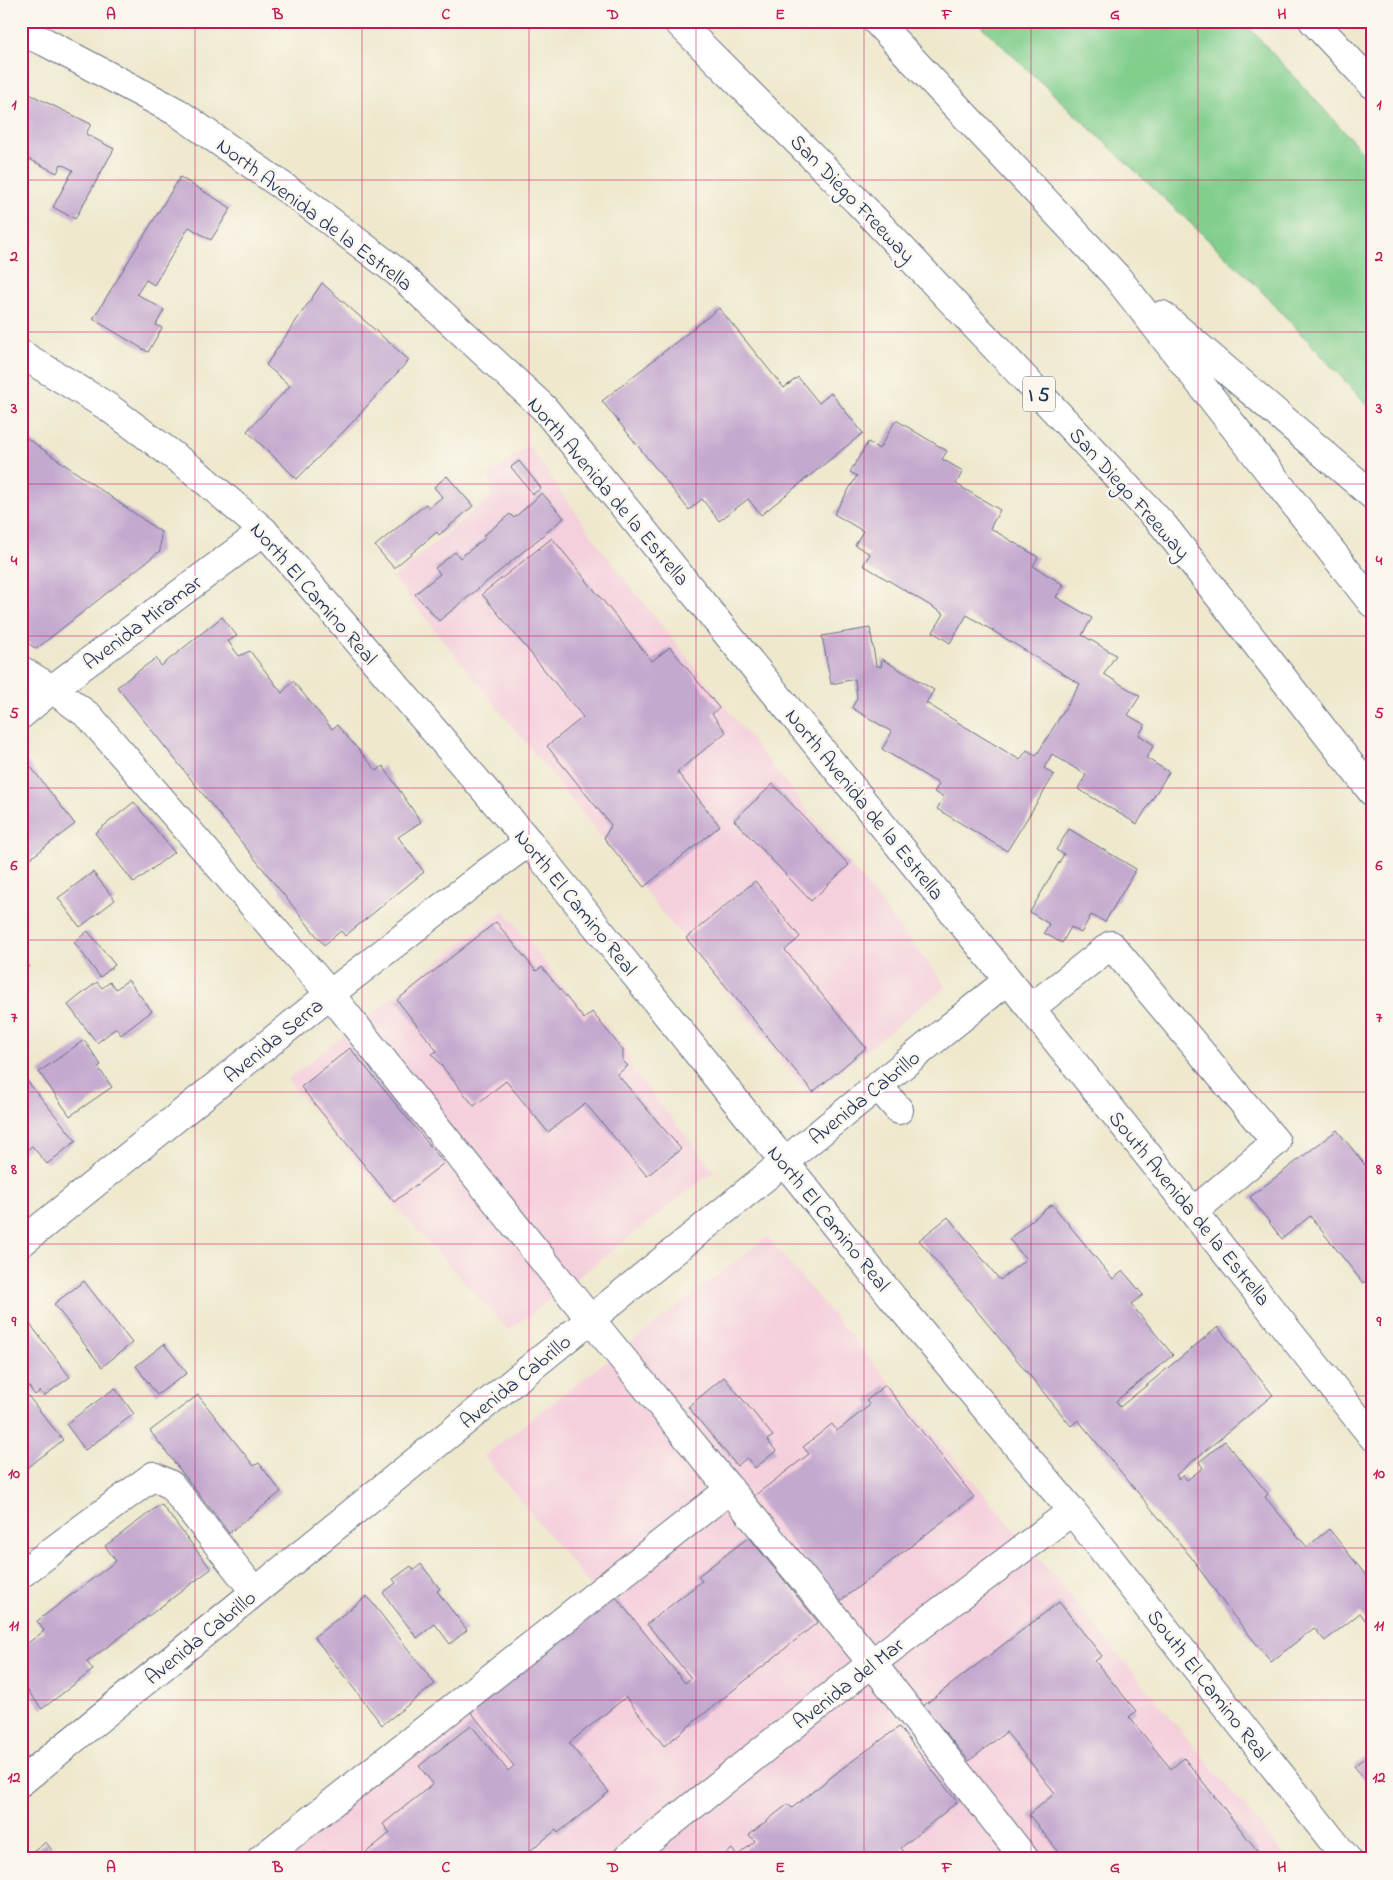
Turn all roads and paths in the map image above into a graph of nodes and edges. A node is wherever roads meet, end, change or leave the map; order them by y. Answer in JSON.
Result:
{"nodes":[{"id":1,"x":677,"y":21,"type":"edge"},
{"id":2,"x":876,"y":21,"type":"edge"},
{"id":3,"x":1313,"y":21,"type":"edge"},
{"id":4,"x":21,"y":32,"type":"edge"},
{"id":5,"x":1367,"y":67,"type":"edge"},
{"id":6,"x":1116,"y":276,"type":"junction"},
{"id":7,"x":21,"y":354,"type":"edge"},
{"id":8,"x":1372,"y":495,"type":"edge"},
{"id":9,"x":264,"y":531,"type":"junction"},
{"id":10,"x":1372,"y":603,"type":"edge"},
{"id":11,"x":21,"y":670,"type":"edge"},
{"id":12,"x":52,"y":689,"type":"junction"},
{"id":13,"x":21,"y":715,"type":"edge"},
{"id":14,"x":1372,"y":792,"type":"edge"},
{"id":15,"x":529,"y":842,"type":"junction"},
{"id":16,"x":1008,"y":980,"type":"junction"},
{"id":17,"x":330,"y":994,"type":"junction"},
{"id":18,"x":1031,"y":1008,"type":"junction"},
{"id":19,"x":878,"y":1086,"type":"junction"},
{"id":20,"x":899,"y":1110,"type":"dead end"},
{"id":21,"x":783,"y":1162,"type":"junction"},
{"id":22,"x":1193,"y":1212,"type":"junction"},
{"id":23,"x":21,"y":1243,"type":"edge"},
{"id":24,"x":591,"y":1320,"type":"junction"},
{"id":25,"x":1372,"y":1436,"type":"edge"},
{"id":26,"x":730,"y":1489,"type":"junction"},
{"id":27,"x":1072,"y":1511,"type":"junction"},
{"id":28,"x":21,"y":1574,"type":"edge"},
{"id":29,"x":255,"y":1592,"type":"junction"},
{"id":30,"x":872,"y":1663,"type":"junction"},
{"id":31,"x":21,"y":1782,"type":"edge"},
{"id":32,"x":1341,"y":1857,"type":"edge"},
{"id":33,"x":261,"y":1859,"type":"edge"},
{"id":34,"x":626,"y":1859,"type":"edge"},
{"id":35,"x":1025,"y":1859,"type":"edge"}],
"edges":[{"from":1,"to":14,"type":"main road","name":"San Diego Freeway","number":"I 5"},
{"from":2,"to":6,"type":"main road"},
{"from":3,"to":5,"type":"main road"},
{"from":4,"to":16,"type":"main road","name":"North Avenida de la Estrella"},
{"from":6,"to":8,"type":"main road"},
{"from":6,"to":10,"type":"main road"},
{"from":7,"to":9,"type":"main road","name":"North El Camino Real"},
{"from":9,"to":12,"type":"main road","name":"Avenida Miramar"},
{"from":9,"to":15,"type":"main road","name":"North El Camino Real"},
{"from":11,"to":12,"type":"main road"},
{"from":12,"to":13,"type":"main road","name":"Avenida Miramar"},
{"from":12,"to":17,"type":"main road"},
{"from":15,"to":17,"type":"main road","name":"Avenida Serra"},
{"from":15,"to":21,"type":"main road","name":"North El Camino Real"},
{"from":16,"to":18,"type":"main road","name":"South Avenida de la Estrella"},
{"from":16,"to":19,"type":"main road","name":"Avenida Cabrillo"},
{"from":17,"to":23,"type":"main road","name":"Avenida Serra"},
{"from":17,"to":24,"type":"main road"},
{"from":18,"to":22,"type":"main road","name":"South Avenida de la Estrella"},
{"from":18,"to":22,"type":"main road"},
{"from":19,"to":20,"type":"main road"},
{"from":19,"to":21,"type":"main road","name":"Avenida Cabrillo"},
{"from":21,"to":24,"type":"main road","name":"Avenida Cabrillo"},
{"from":21,"to":27,"type":"main road","name":"North El Camino Real"},
{"from":22,"to":25,"type":"main road","name":"South Avenida de la Estrella"},
{"from":24,"to":26,"type":"main road"},
{"from":24,"to":29,"type":"main road","name":"Avenida Cabrillo"},
{"from":26,"to":30,"type":"main road"},
{"from":26,"to":33,"type":"main road"},
{"from":27,"to":30,"type":"main road","name":"Avenida del Mar"},
{"from":27,"to":32,"type":"main road","name":"South El Camino Real"},
{"from":28,"to":29,"type":"main road"},
{"from":29,"to":31,"type":"main road","name":"Avenida Cabrillo"},
{"from":30,"to":34,"type":"main road","name":"Avenida del Mar"},
{"from":30,"to":35,"type":"main road"}]}
